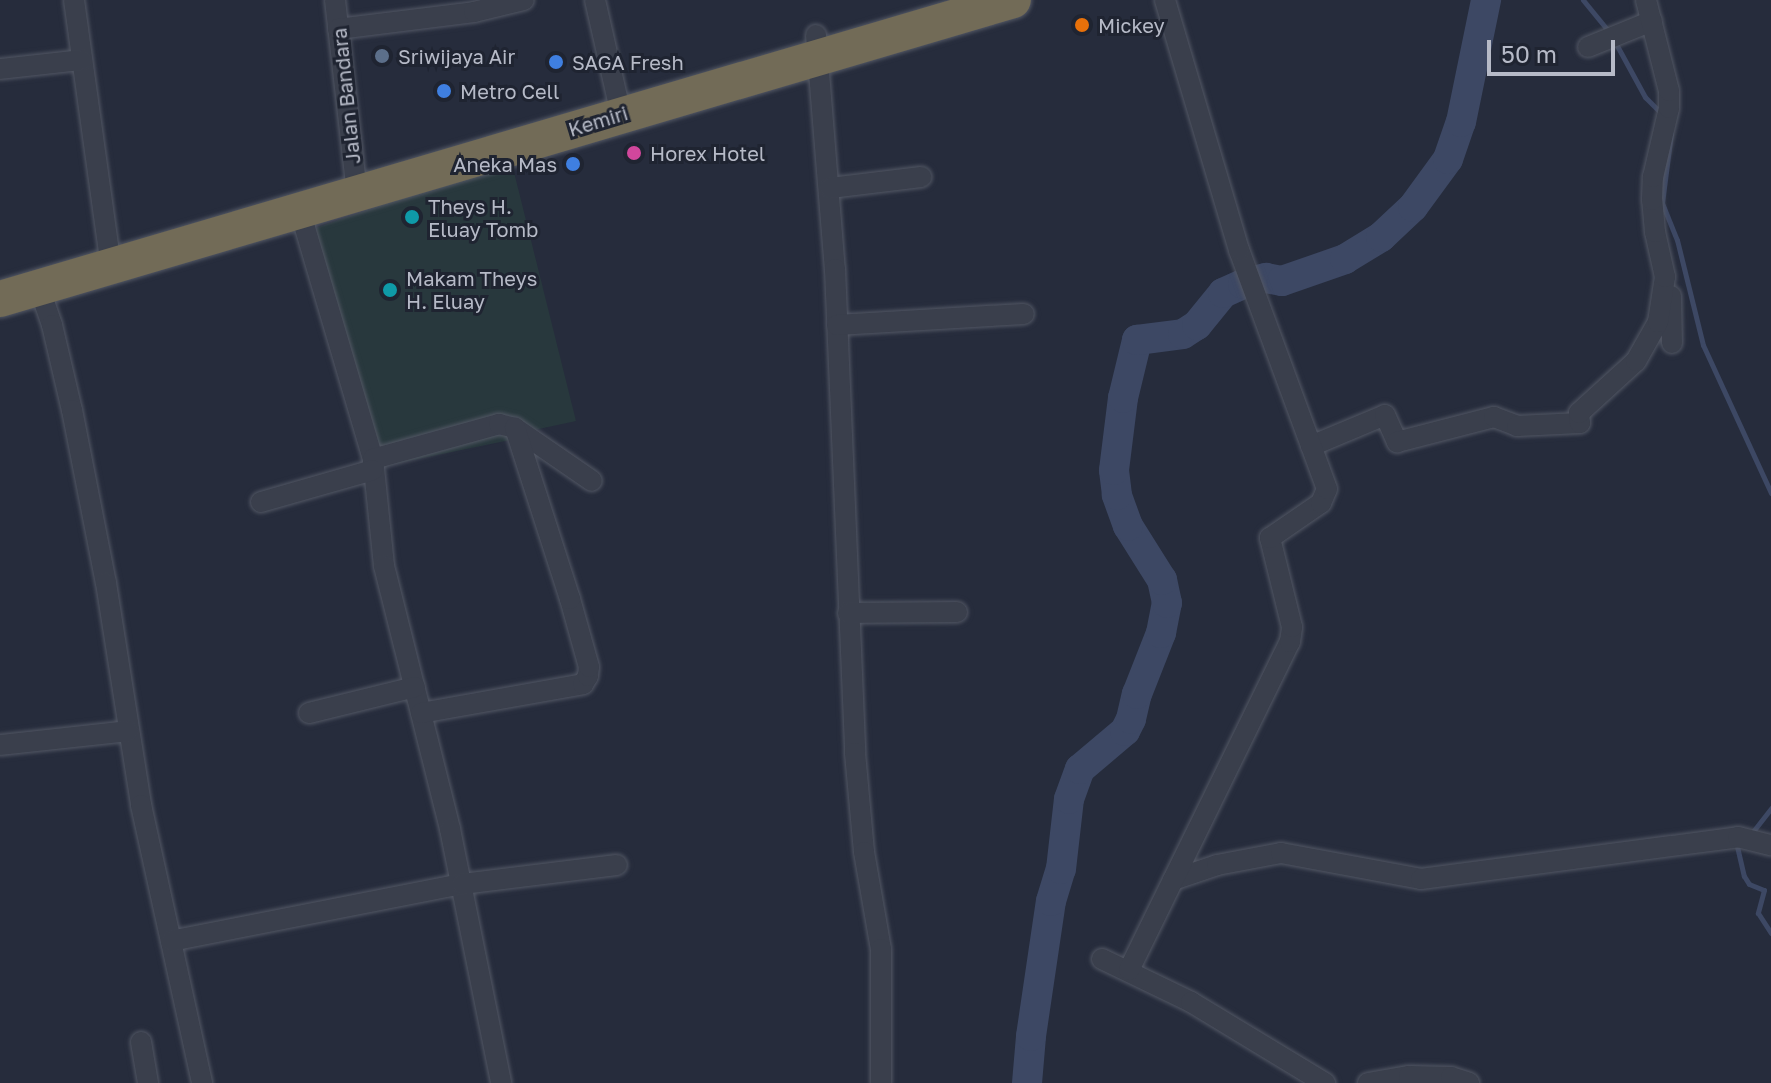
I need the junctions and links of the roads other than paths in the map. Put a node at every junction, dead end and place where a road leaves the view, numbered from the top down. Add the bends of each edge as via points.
1 (74, 0) edge
2 (335, 0) edge
3 (524, 0) edge
4 (595, 0) edge
5 (936, 0) edge
6 (1013, 0) edge
7 (1165, 0) edge
8 (1646, 0) edge
9 (1652, 21) junction
10 (338, 29) junction
11 (1604, 40) dead end
12 (817, 45) junction
13 (82, 60) junction
14 (0, 69) edge
15 (619, 105) junction
16 (921, 177) dead end
17 (356, 182) junction
18 (830, 188) junction
19 (300, 211) junction
20 (110, 255) junction
21 (0, 274) edge
22 (1665, 277) junction
23 (39, 287) junction
24 (0, 299) edge
25 (1024, 314) dead end
26 (837, 325) junction
27 (1672, 343) dead end
28 (515, 428) junction
29 (1311, 446) junction
30 (373, 464) junction
31 (592, 481) dead end
32 (261, 502) dead end
33 (957, 612) dead end
34 (848, 613) junction
35 (415, 687) junction
36 (309, 713) dead end
37 (421, 713) junction
38 (128, 731) junction
39 (0, 745) edge
40 (1771, 845) edge
41 (617, 865) dead end
42 (1173, 880) junction
43 (462, 884) junction
44 (171, 941) junction
45 (1102, 959) dead end
46 (1129, 970) junction
47 (141, 1042) dead end
48 (148, 1083) edge
49 (202, 1083) edge
50 (501, 1083) edge
51 (881, 1083) edge
52 (1325, 1083) edge
53 (1368, 1083) edge
54 (1469, 1083) edge

1 - 13 street
2 - 10 street, Jalan Bandara
3 - 10 street via 474,12
4 - 15 street
5 - 12 highway, Kemiri
6 - 12 highway, Kemiri
7 - 29 street via 1239,250
8 - 9 street
9 - 11 street
9 - 22 street via 1666,71 1669,108 1653,177 1652,214
10 - 17 street, Jalan Bandara
12 - 15 highway, Kemiri
12 - 18 street
13 - 14 street
13 - 20 street
15 - 17 highway, Kemiri
16 - 18 street
17 - 19 highway, Kemiri
17 - 20 highway, Kemiri
18 - 26 street
19 - 20 highway, Kemiri
19 - 30 street
20 - 21 highway, Kemiri
20 - 23 highway, Kemiri
22 - 27 street via 1672,303
22 - 29 street via 1650,340 1620,377 1579,413 1580,423 1517,426 1494,417 1397,442 1385,415
23 - 24 highway, Kemiri
23 - 38 street via 72,410
25 - 26 street
26 - 34 street
28 - 30 street via 499,424
28 - 31 street
28 - 37 street via 570,599 588,676 583,684
29 - 42 street via 1327,497 1271,535 1269,543 1292,627 1290,642
30 - 32 street
30 - 35 street via 384,566
33 - 34 street
34 - 51 street via 859,819 881,949
35 - 36 street
35 - 37 street
37 - 43 street
38 - 39 street
38 - 44 street
40 - 42 street via 1738,837 1421,879 1281,853
41 - 43 street
42 - 46 street
43 - 44 street
43 - 50 street
44 - 49 street
45 - 46 street
46 - 52 street
47 - 48 street
53 - 54 street via 1409,1076

